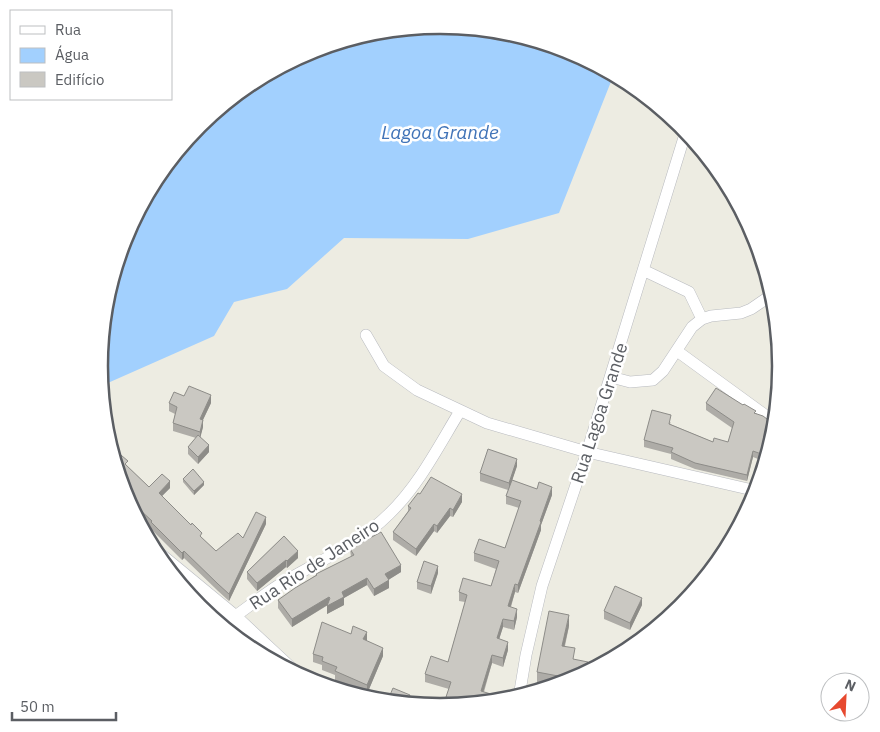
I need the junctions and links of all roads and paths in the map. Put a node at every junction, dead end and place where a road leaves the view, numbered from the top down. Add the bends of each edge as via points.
1 (683, 140) edge
2 (643, 270) junction
3 (766, 299) edge
4 (702, 319) junction
5 (366, 335) dead end
6 (677, 351) junction
7 (611, 377) junction
8 (460, 411) junction
9 (768, 417) edge
10 (587, 452) junction
11 (749, 489) edge
12 (181, 574) edge
13 (234, 617) junction
14 (266, 649) edge
15 (520, 688) edge

1 - 2 street, Rua Lagoa Grande
2 - 4 street via 690,292
2 - 7 street, Rua Lagoa Grande
3 - 4 street via 741,313
4 - 6 street
5 - 8 street via 384,366 416,390
6 - 7 street via 653,380 630,382
6 - 9 street
7 - 10 street, Rua Lagoa Grande
8 - 10 street via 487,423
8 - 13 street, Rua Rio de Janeiro via 410,492 389,515 367,534 285,581
10 - 11 street
10 - 15 street, Rua Lagoa Grande via 542,586
12 - 13 street
13 - 14 street

